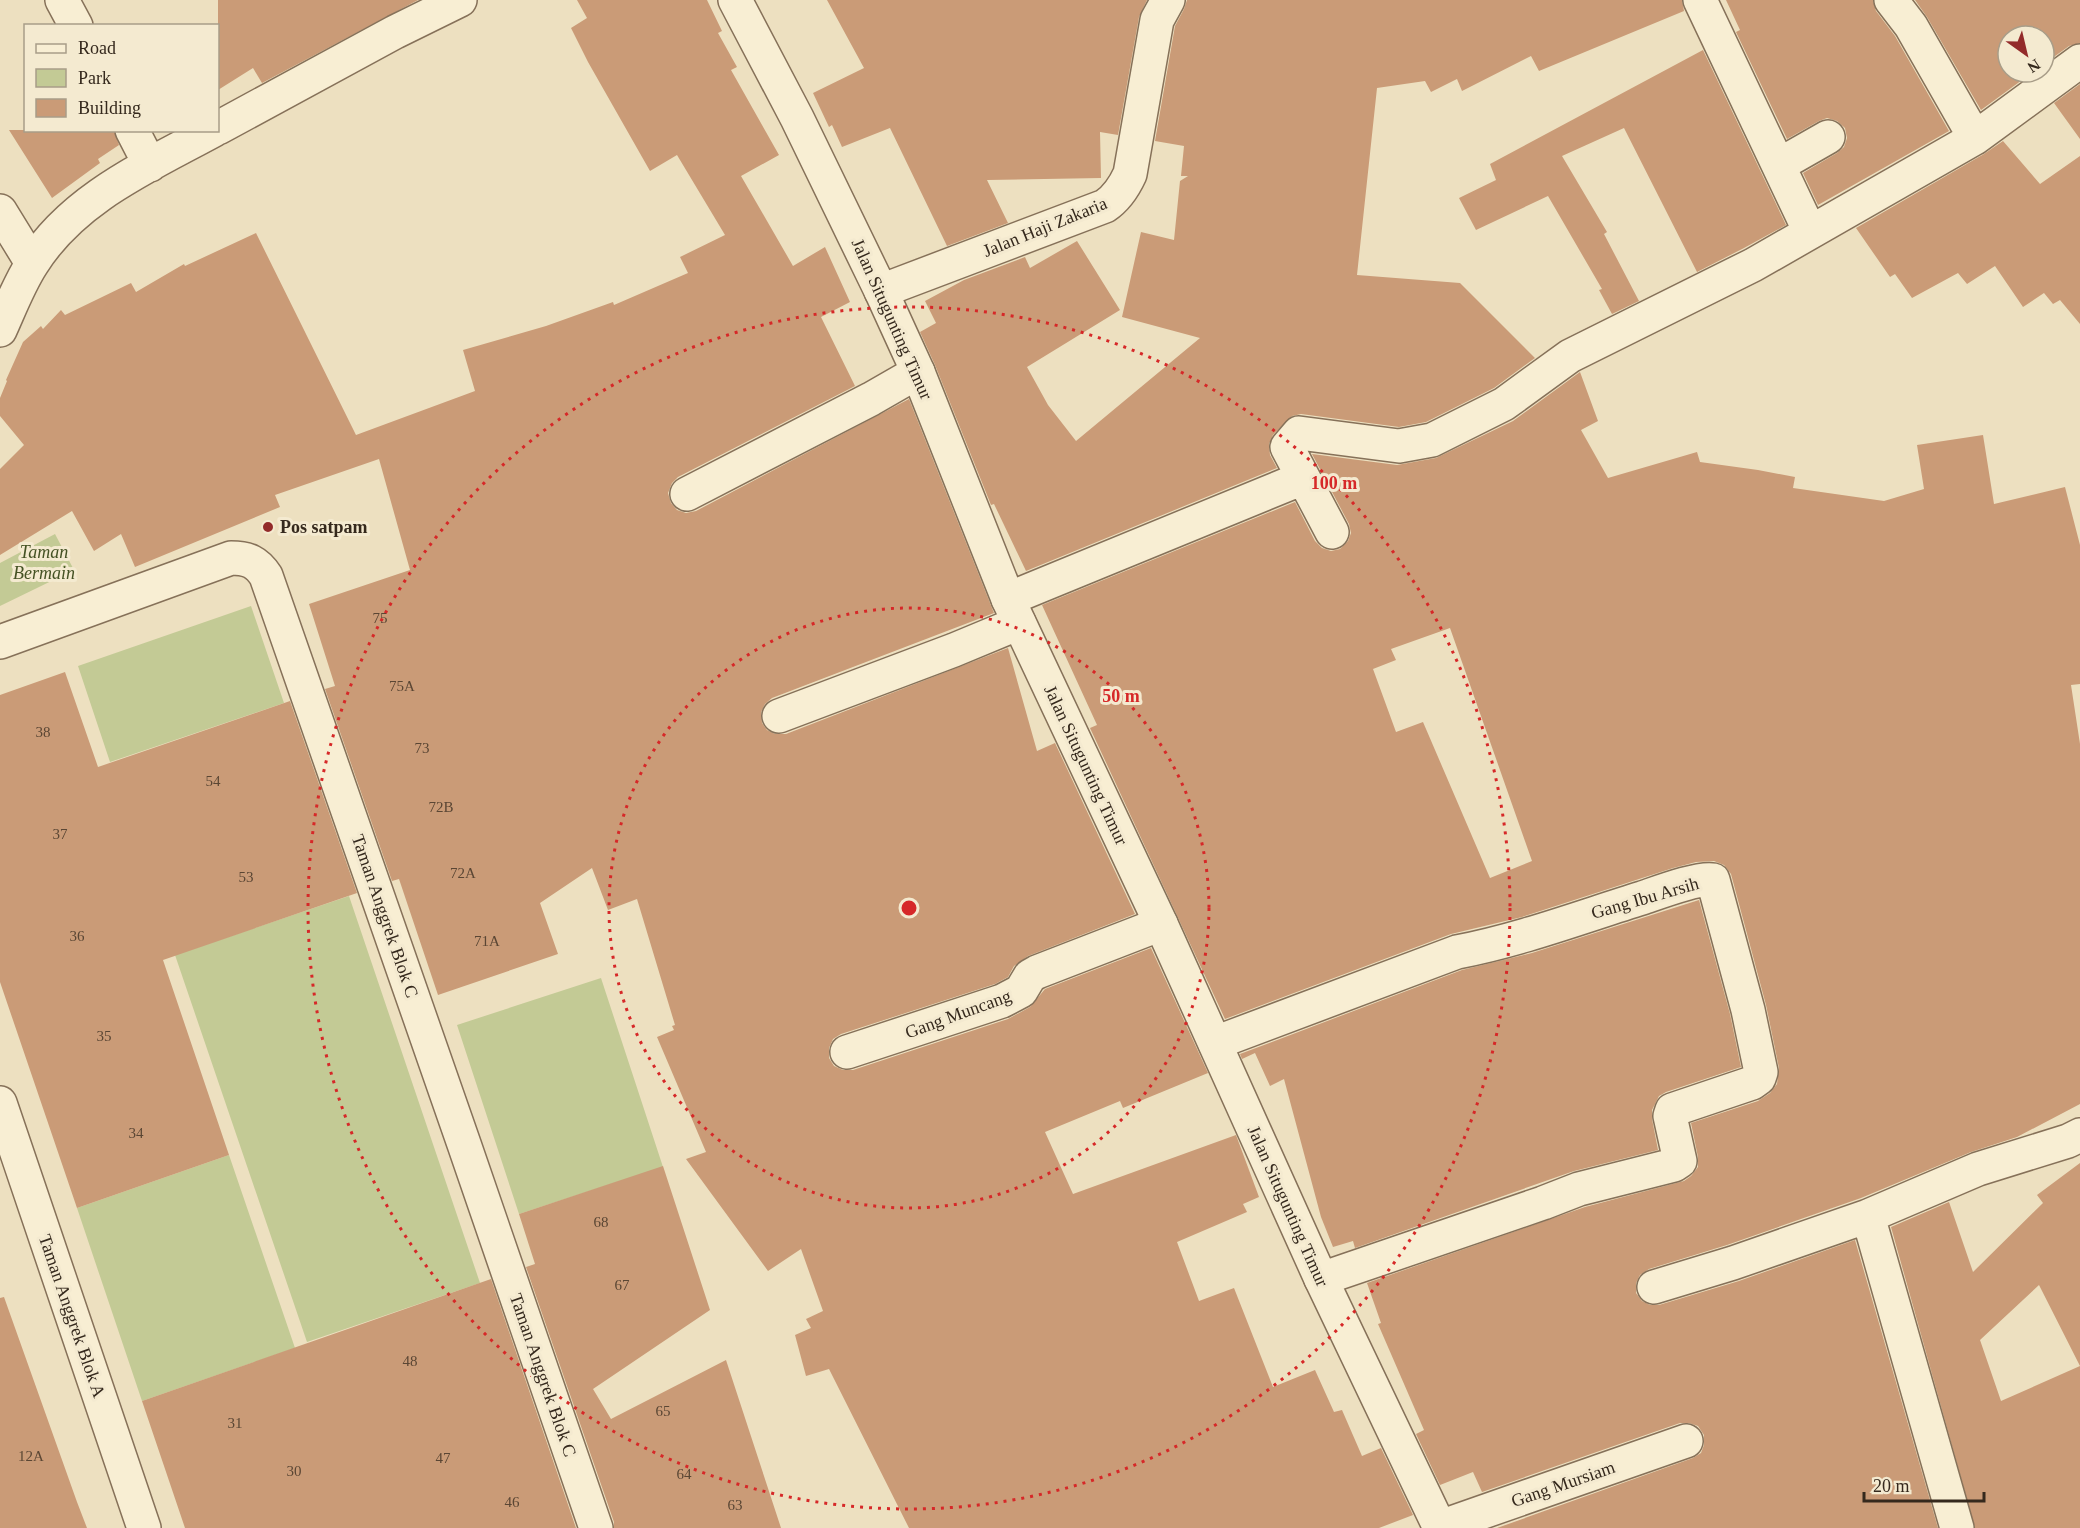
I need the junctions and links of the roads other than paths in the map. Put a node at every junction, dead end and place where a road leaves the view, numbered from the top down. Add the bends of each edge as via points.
1 (63, 0) edge
2 (460, 0) edge
3 (735, 0) edge
4 (1168, 0) edge
5 (1891, 0) edge
6 (1706, 2) edge
7 (75, 24) edge
8 (2080, 61) edge
9 (219, 127) edge
10 (133, 132) edge
11 (210, 132) edge
12 (1828, 137) dead end
13 (1975, 138) junction
14 (150, 165) junction
15 (1779, 165) junction
16 (0, 211) edge
17 (1810, 232) junction
18 (32, 263) junction
19 (882, 291) junction
20 (0, 330) edge
21 (918, 372) junction
22 (1303, 478) junction
23 (687, 494) dead end
24 (1332, 532) dead end
25 (1013, 611) junction
26 (0, 642) edge
27 (779, 716) dead end
28 (1161, 924) junction
29 (1215, 1044) junction
30 (847, 1052) dead end
31 (0, 1103) edge
32 (2080, 1135) edge
33 (1868, 1216) junction
34 (1321, 1279) junction
35 (1654, 1287) dead end
36 (1686, 1441) dead end
37 (144, 1528) edge
38 (596, 1528) edge
39 (1440, 1528) edge
40 (1957, 1528) edge

1 - 7 street
2 - 9 street
3 - 19 street, Jalan Situgunting Timur
4 - 19 street, Jalan Haji Zakaria via 1157,20 1130,174 1114,200
5 - 13 street via 1911,26
6 - 15 street
8 - 13 street
10 - 14 street
11 - 14 street
12 - 15 street
13 - 17 street
14 - 18 street via 93,199 67,220
15 - 17 street
16 - 18 street
17 - 22 street via 1753,265 1570,356 1504,405 1432,440 1399,446 1299,433 1287,447
18 - 20 street
19 - 21 street, Jalan Situgunting Timur
21 - 23 street
21 - 25 street, Jalan Situgunting Timur
22 - 24 street
22 - 25 street
25 - 27 street via 954,650
25 - 28 street, Jalan Situgunting Timur
26 - 38 street, Taman Anggrek Blok C via 231,558 243,558 261,568
28 - 29 street, Jalan Situgunting Timur
28 - 30 street, Gang Muncang via 1033,974 1021,991 1002,1000
29 - 34 street, Jalan Situgunting Timur
29 - 34 street, Gang Ibu Arsih via 1457,952 1713,880 1761,1072 1752,1083 1672,1110 1680,1161 1579,1189
31 - 37 street, Taman Anggrek Blok A
32 - 33 street via 1978,1169
33 - 35 street
33 - 40 street
34 - 39 street, Jalan Situgunting Timur
36 - 39 street, Gang Mursiam

